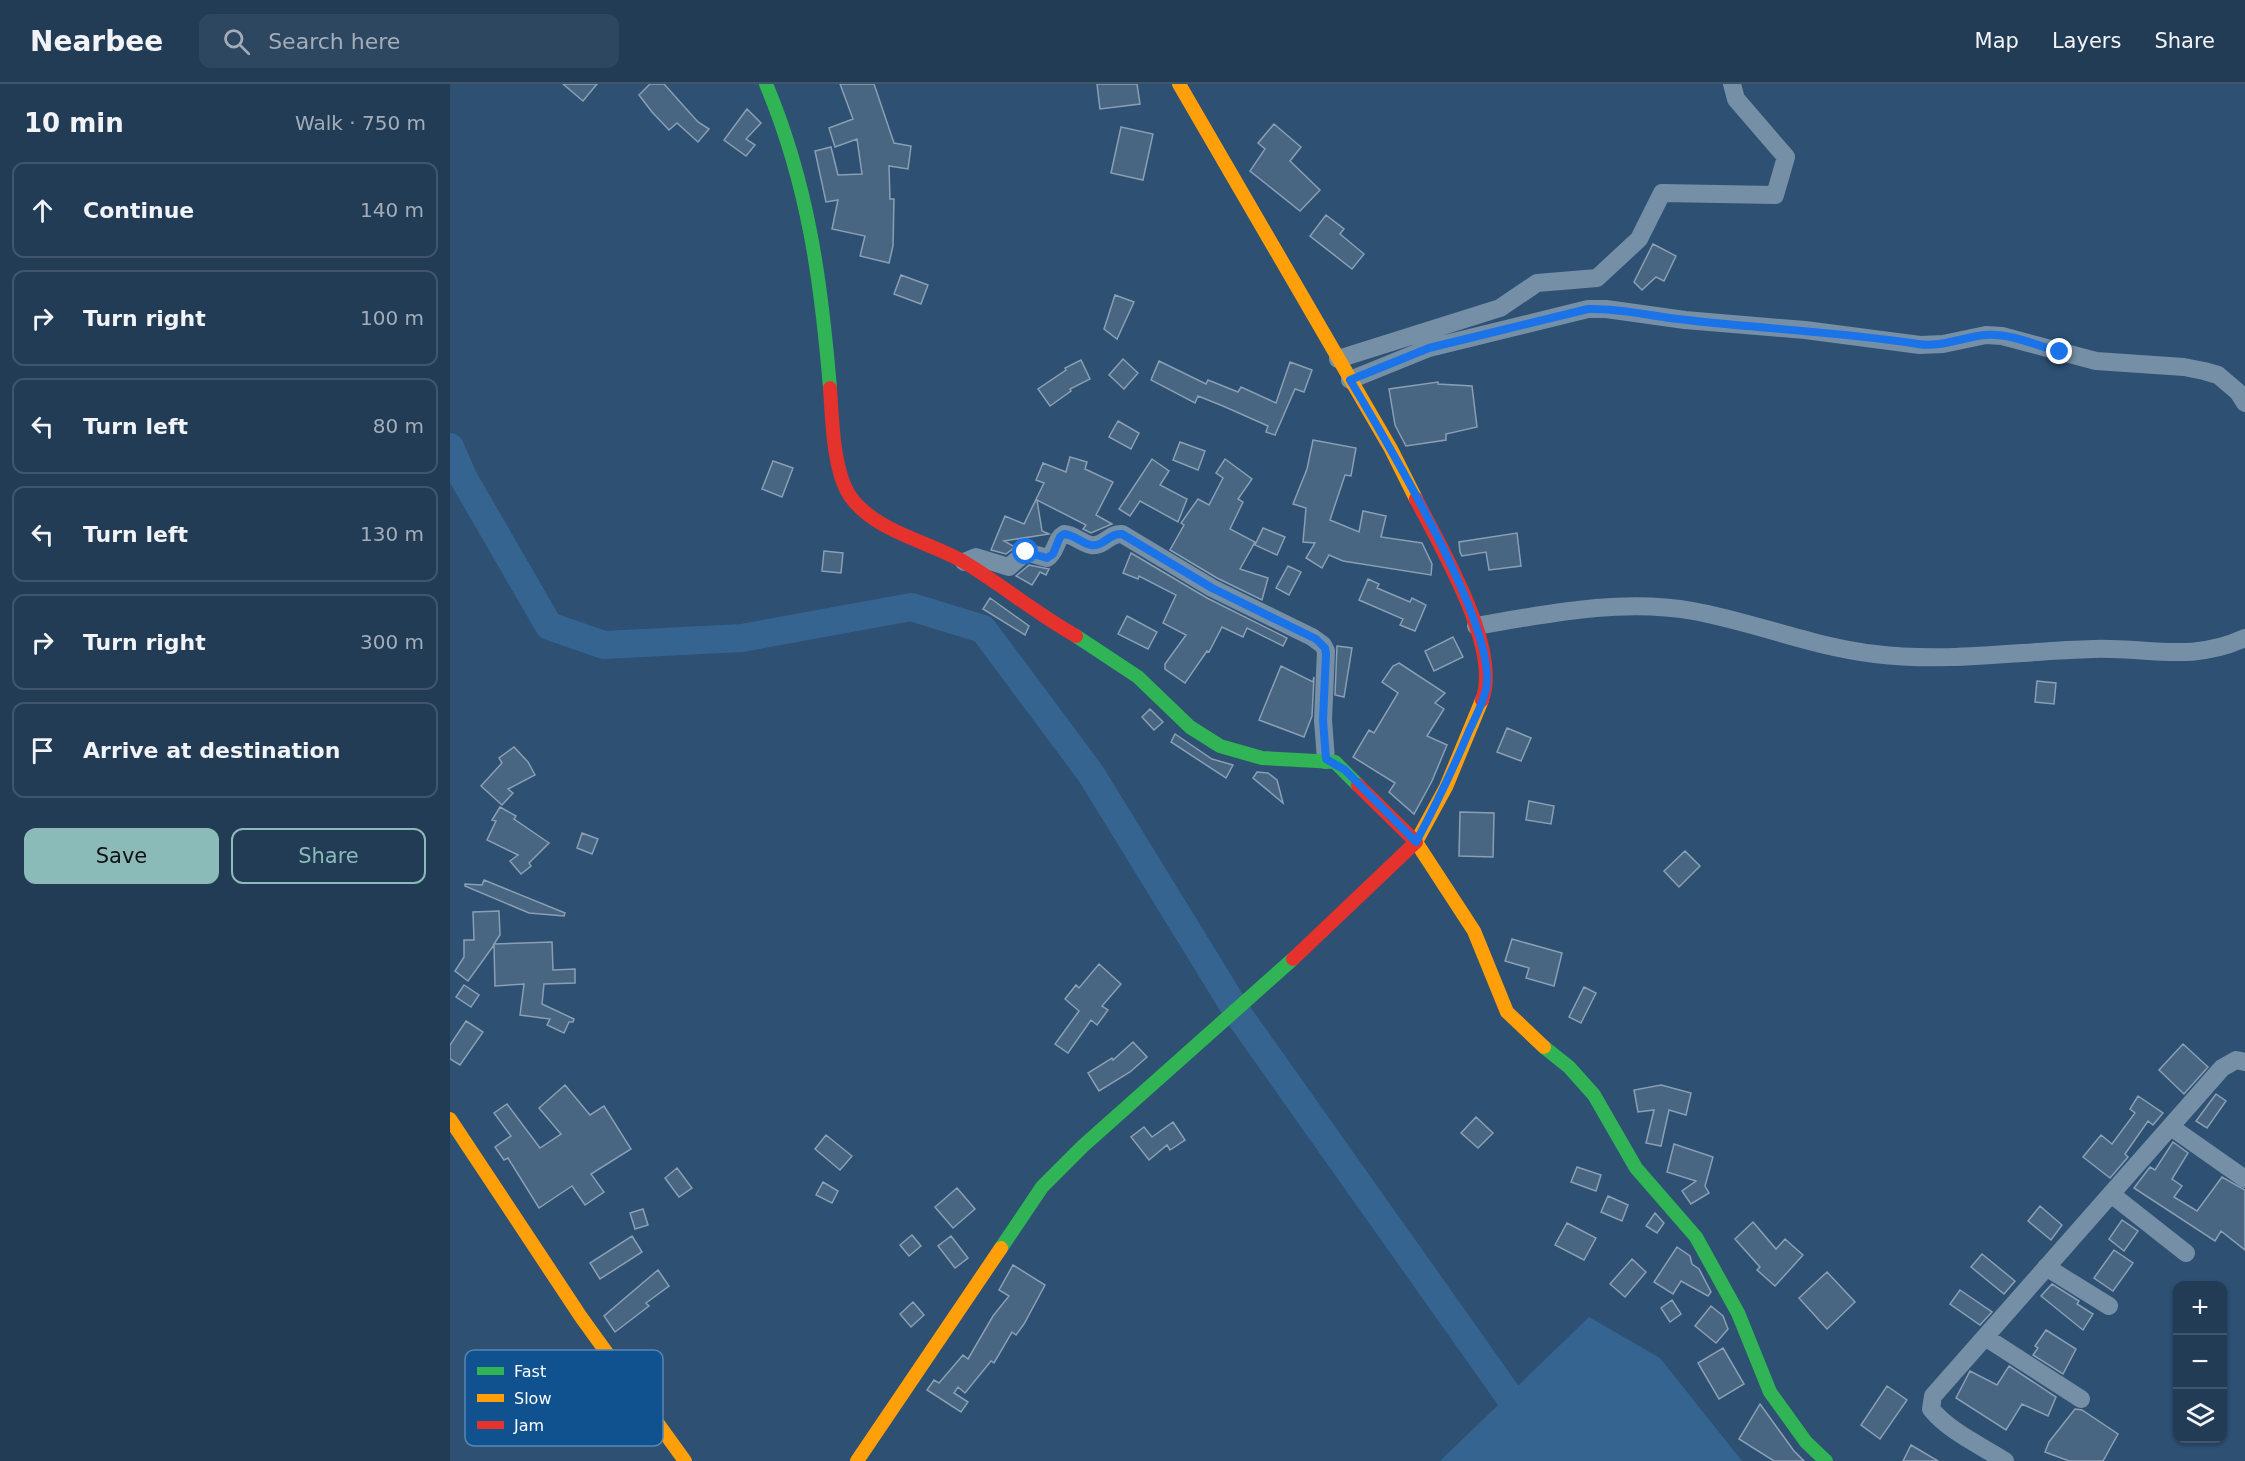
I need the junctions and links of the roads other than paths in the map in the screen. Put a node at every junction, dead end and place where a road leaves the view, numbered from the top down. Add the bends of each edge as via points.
1 (766, 84) edge
2 (1179, 84) edge
3 (1732, 84) edge
4 (1338, 359) junction
5 (1350, 380) junction
6 (2245, 403) edge
7 (964, 562) junction
8 (1476, 626) junction
9 (2245, 638) edge
10 (1326, 759) junction
11 (1416, 842) junction
12 (2245, 1062) edge
13 (450, 1119) edge
14 (2171, 1127) junction
15 (2245, 1179) edge
16 (2111, 1194) junction
17 (2186, 1252) dead end
18 (2046, 1267) junction
19 (2109, 1306) dead end
20 (1985, 1337) junction
21 (605, 1350) edge
22 (2081, 1399) dead end
23 (663, 1431) edge
24 (685, 1461) edge
25 (857, 1461) edge
26 (1826, 1461) edge
27 (2005, 1461) edge

1 - 7 main road via 796,157 813,224 832,433 849,495 871,517
2 - 4 main road
3 - 4 street via 1736,99 1786,157 1775,195 1662,193 1639,239 1597,278 1537,283 1500,308
4 - 5 main road
5 - 6 street via 1465,338 1570,312 1606,309 1920,345 2002,336 2096,361 2184,367 2211,373 2218,375
5 - 8 main road via 1391,449 1459,582
7 - 10 main road via 1138,677 1190,727 1220,746 1262,758
7 - 10 street via 976,556 1009,567 1026,552 1044,559 1050,557 1064,534 1094,545 1122,534 1212,588 1312,637 1326,651
8 - 9 street via 1563,611 1659,608 1726,617 1852,650 1921,658 2095,649 2182,655
8 - 11 main road via 1484,652 1486,689 1446,787
10 - 11 main road via 1345,770
11 - 25 main road via 1335,922 1083,1146 1035,1196
11 - 26 main road via 1474,931 1508,1012 1594,1095 1635,1168 1696,1237 1738,1313 1770,1392 1798,1433
12 - 14 street via 2236,1060 2226,1065
13 - 21 main road
14 - 15 street
14 - 16 street
16 - 17 street
16 - 18 street
18 - 19 street
18 - 20 street
20 - 22 street
20 - 27 street via 1933,1396 1931,1409 1958,1433
23 - 24 main road

